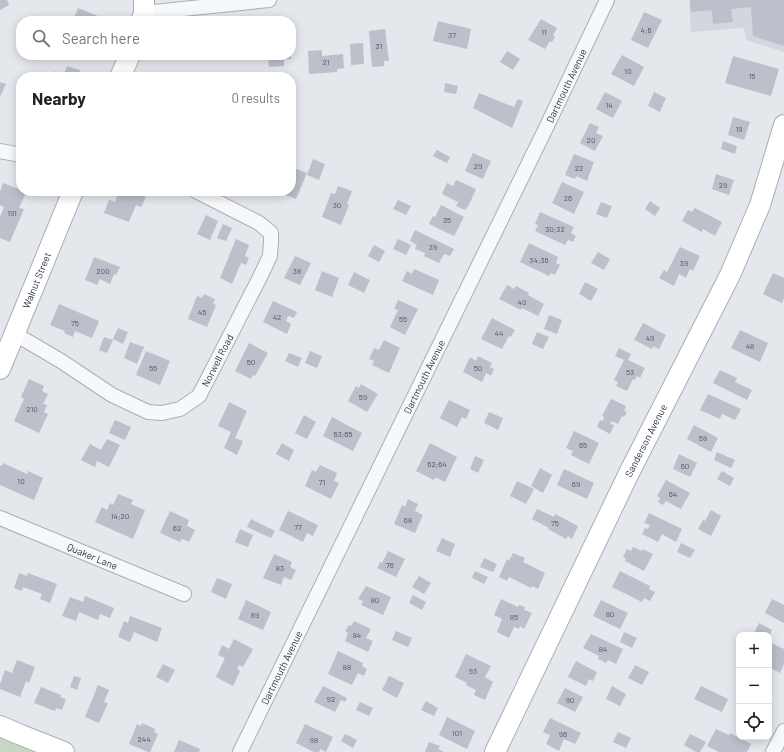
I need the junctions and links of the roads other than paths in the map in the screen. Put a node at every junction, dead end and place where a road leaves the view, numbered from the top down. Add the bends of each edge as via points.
1 (270, 0) edge
2 (607, 0) edge
3 (143, 11) edge
4 (128, 60) edge
5 (122, 72) edge
6 (784, 125) edge
7 (0, 151) edge
8 (16, 154) edge
9 (71, 196) edge
10 (206, 196) edge
11 (14, 334) junction
12 (0, 369) edge
13 (0, 518) edge
14 (184, 594) dead end
15 (0, 726) edge
16 (784, 731) edge
17 (64, 752) edge
18 (240, 752) edge
19 (495, 752) edge
20 (773, 752) edge

1 - 3 street
2 - 18 street, Dartmouth Avenue
4 - 5 street
6 - 19 street, Sanderson Avenue via 760,205 730,276 629,473
7 - 8 street
9 - 11 street, Walnut Street
10 - 11 street, Norwell Road via 259,223 270,233 271,242 270,256 260,278 199,396 180,409 162,413 148,412 112,395
11 - 12 street, Walnut Street
13 - 14 street, Quaker Lane
15 - 17 street
16 - 20 street

